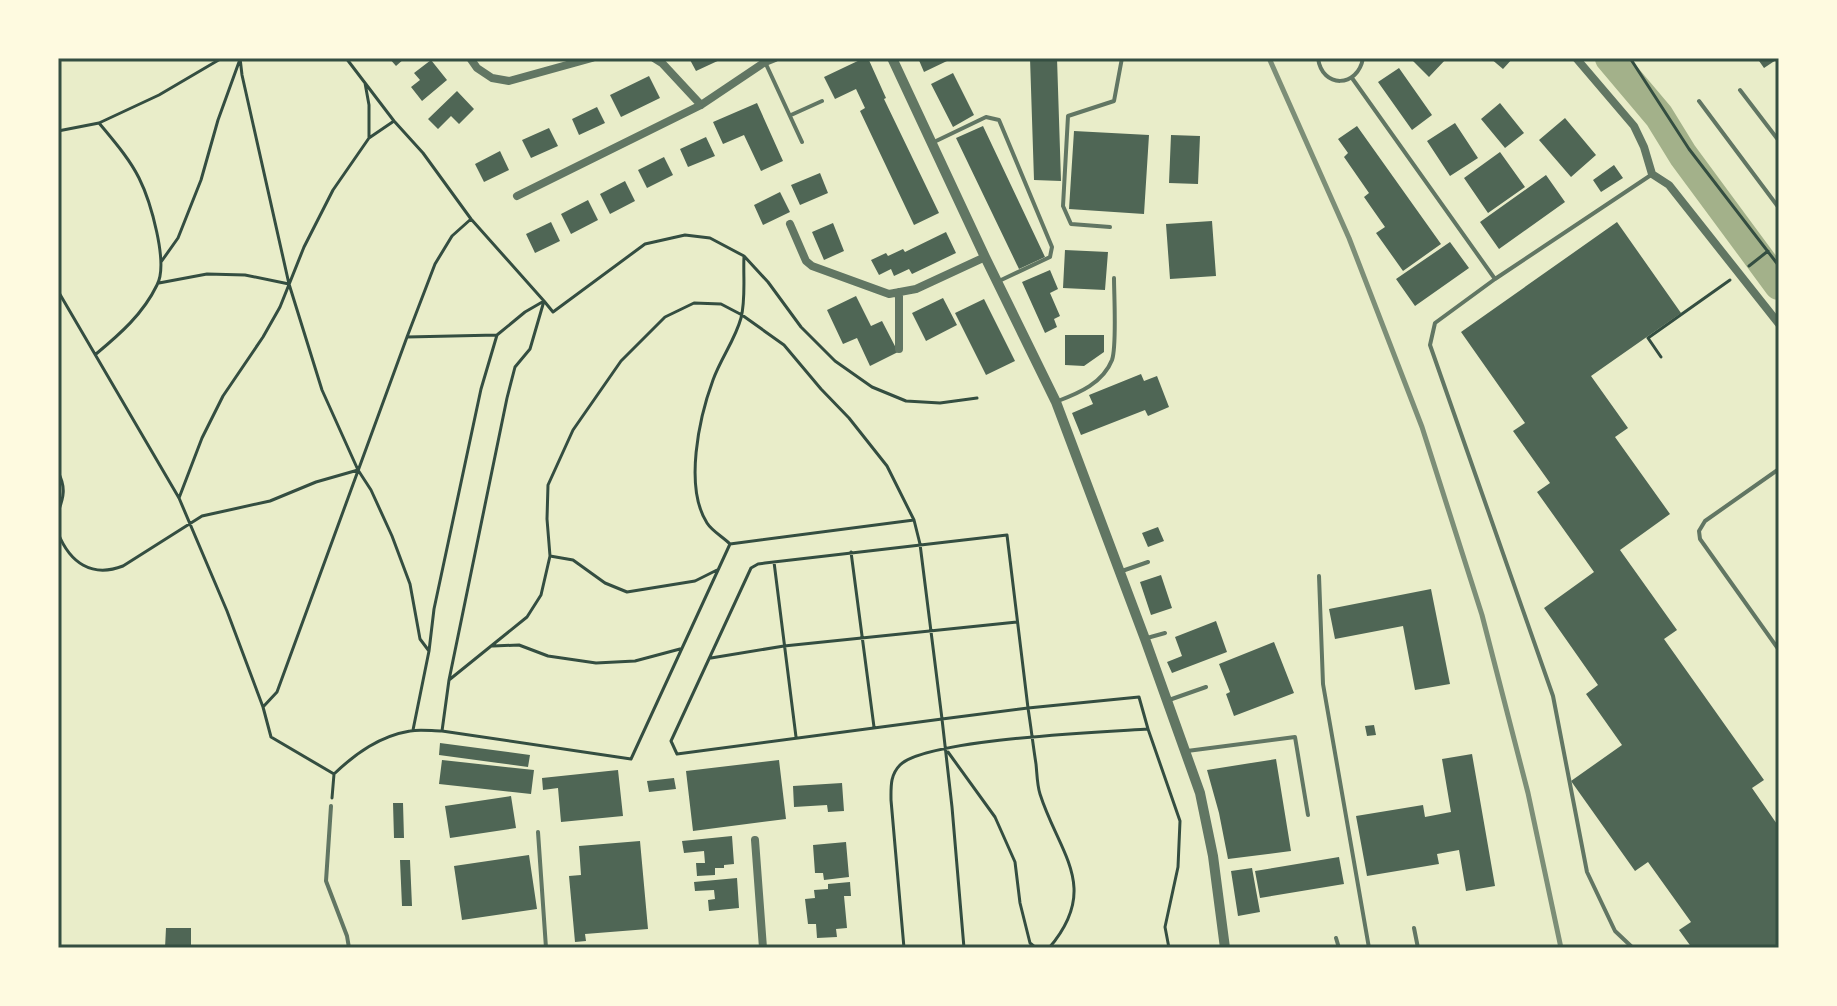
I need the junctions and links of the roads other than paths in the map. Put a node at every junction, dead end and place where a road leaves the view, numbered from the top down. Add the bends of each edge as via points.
1 (470, 58) edge
2 (592, 58) edge
3 (654, 58) edge
4 (775, 58) edge
5 (892, 58) edge
6 (1122, 58) edge
7 (1318, 58) edge
8 (1363, 58) edge
9 (1576, 58) edge
10 (764, 60) edge
11 (1352, 78) junction
12 (1740, 90) dead end
13 (822, 101) dead end
14 (1699, 101) dead end
15 (701, 105) junction
16 (791, 115) junction
17 (1779, 141) edge
18 (802, 142) dead end
19 (932, 143) junction
20 (1652, 174) junction
21 (517, 196) dead end
22 (1779, 208) edge
23 (790, 224) dead end
24 (1110, 227) dead end
25 (985, 257) junction
26 (1114, 278) dead end
27 (1495, 279) junction
28 (997, 282) junction
29 (899, 292) junction
30 (1779, 324) edge
31 (899, 349) dead end
32 (1056, 402) junction
33 (1779, 469) edge
34 (1148, 562) dead end
35 (1120, 572) junction
36 (1319, 576) dead end
37 (1165, 633) dead end
38 (1145, 639) junction
39 (1779, 650) edge
40 (1206, 687) dead end
41 (1167, 701) junction
42 (1185, 751) junction
43 (331, 806) road end
44 (1308, 815) dead end
45 (538, 832) dead end
46 (755, 840) dead end
47 (1414, 928) dead end
48 (1336, 938) dead end
49 (349, 948) edge
50 (546, 948) edge
51 (763, 948) edge
52 (1225, 948) edge
53 (1339, 948) edge
54 (1369, 948) edge
55 (1418, 948) edge
56 (1633, 948) edge

1 - 2 street via 492,78 509,81
3 - 15 street
4 - 10 street
5 - 19 street
6 - 24 lane via 1114,101 1068,116 1063,206 1071,224
7 - 11 lane via 1330,79
8 - 11 lane
9 - 20 street via 1634,126
10 - 15 street
10 - 16 lane
11 - 27 lane
12 - 17 lane
13 - 16 lane
14 - 22 lane
15 - 21 street
16 - 18 lane
19 - 25 street
19 - 28 lane via 986,117 999,120 1052,247 1050,257
20 - 27 lane
20 - 30 street via 1669,185
23 - 29 street via 812,266 880,292
25 - 28 street
25 - 29 street
26 - 32 lane via 1112,359 1099,379
27 - 56 lane via 1435,323 1430,345 1553,696 1587,872 1615,931
28 - 32 street
29 - 31 street
32 - 35 street
33 - 39 lane via 1705,521 1699,531
34 - 35 lane
35 - 38 street
36 - 54 lane via 1323,684
37 - 38 lane
38 - 41 street
40 - 41 lane
41 - 42 street
42 - 44 lane via 1295,737
42 - 52 street via 1213,856
43 - 49 lane via 326,881
45 - 50 lane
46 - 51 street
47 - 55 lane
48 - 53 lane

